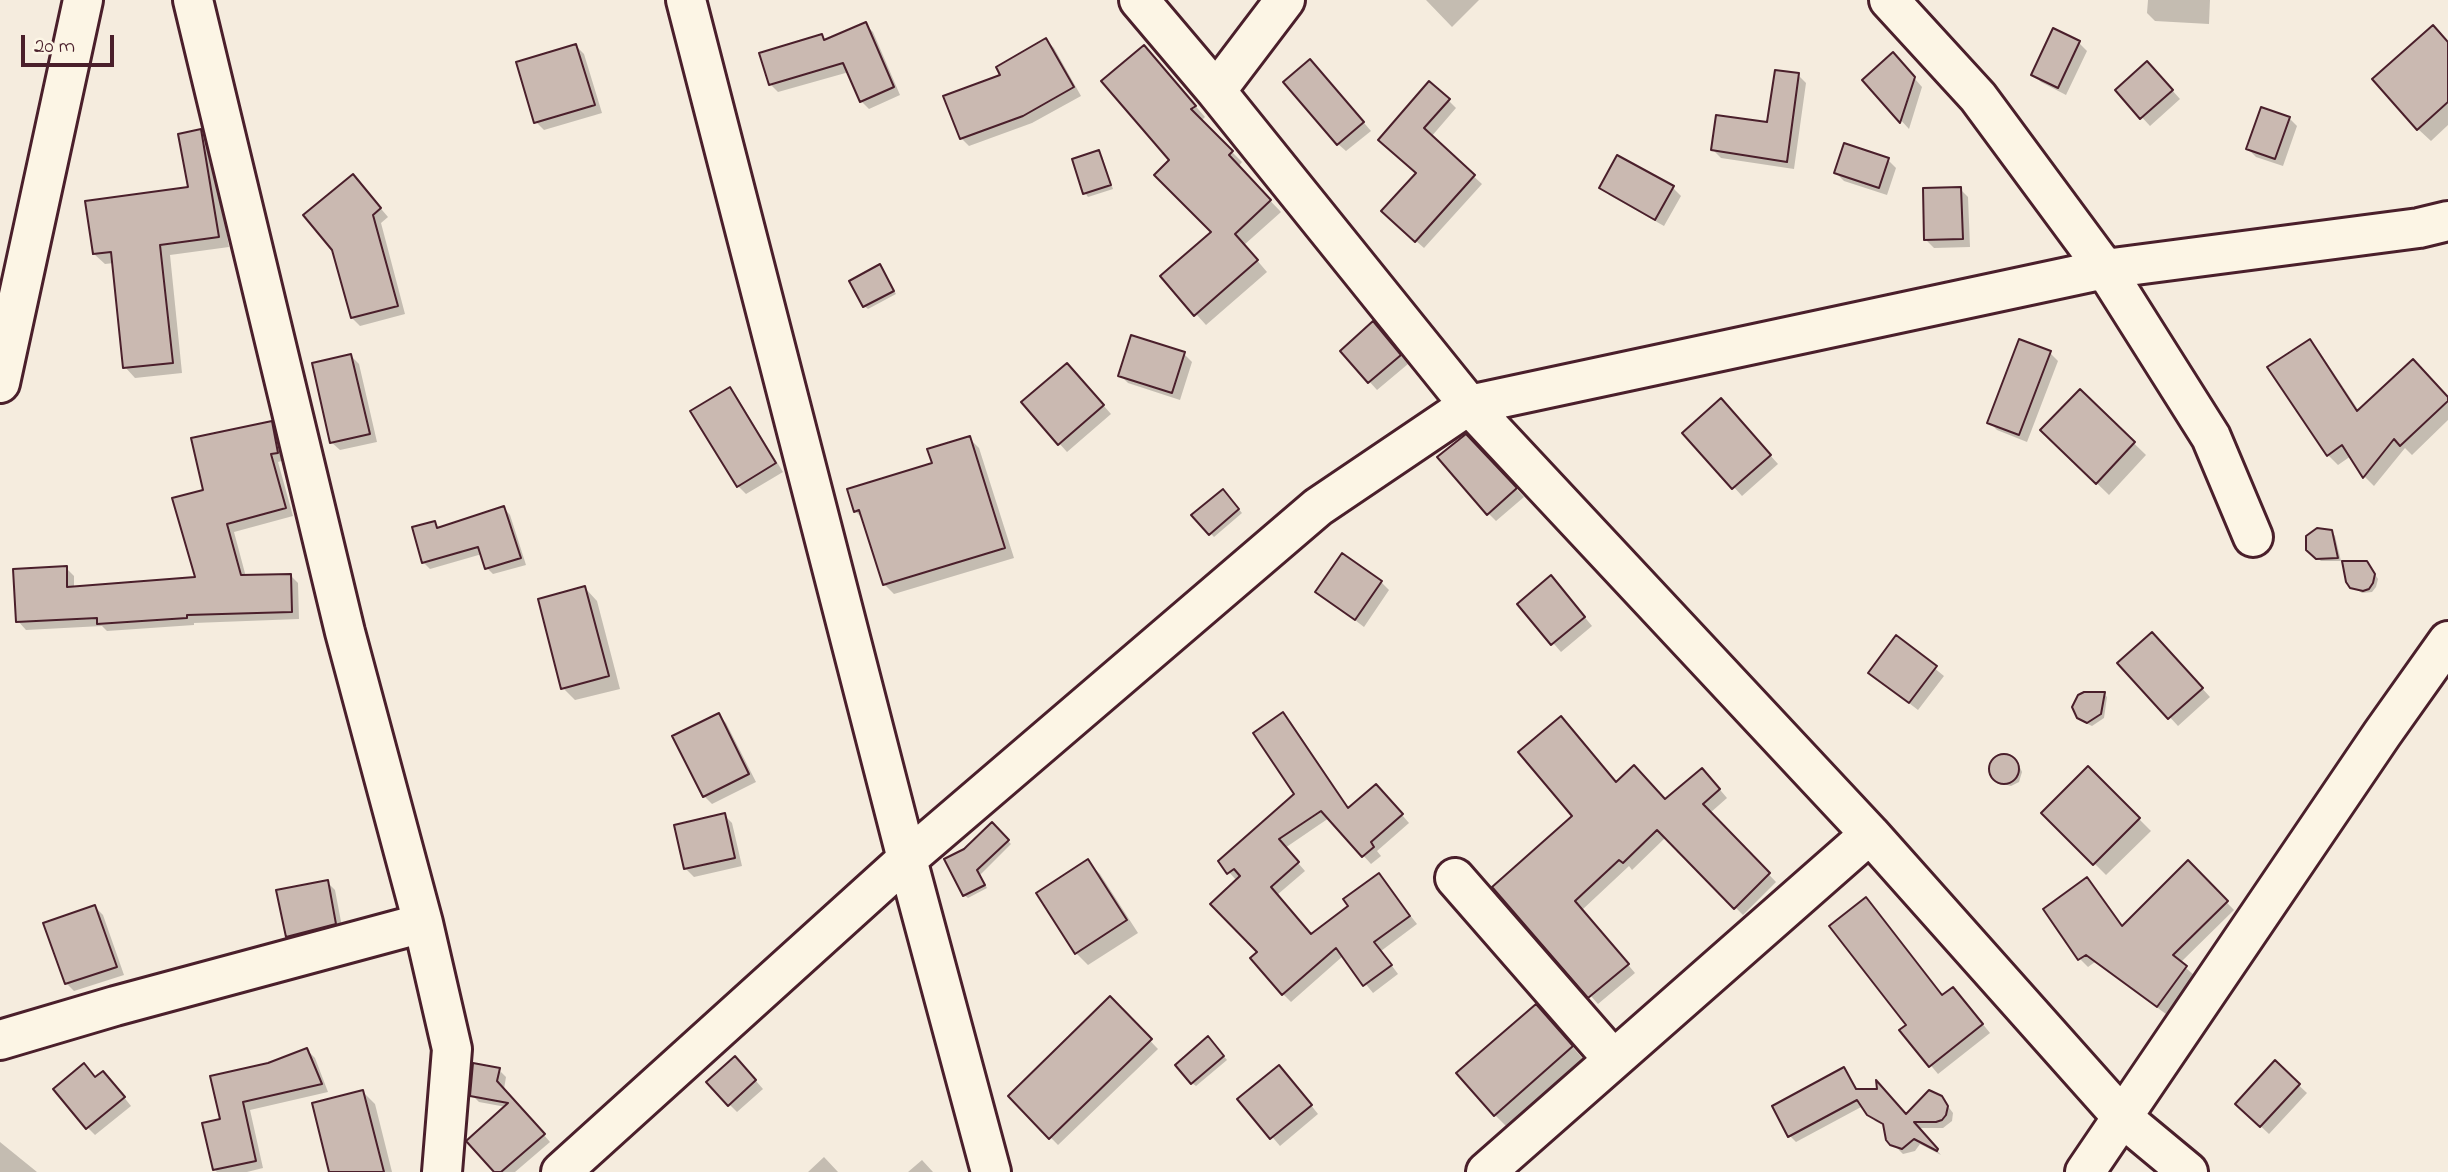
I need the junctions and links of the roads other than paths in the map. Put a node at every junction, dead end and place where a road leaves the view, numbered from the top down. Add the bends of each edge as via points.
1 (83, 0) edge
2 (192, 0) edge
3 (686, 0) edge
4 (1139, 0) edge
5 (1286, 0) edge
6 (1889, 0) edge
7 (1216, 91) junction
8 (2448, 221) edge
9 (2105, 269) junction
10 (0, 383) edge
11 (1469, 405) junction
12 (2253, 537) dead end
13 (2448, 641) edge
14 (1870, 834) junction
15 (907, 859) junction
16 (1455, 878) dead end
17 (423, 923) junction
18 (0, 1040) edge
19 (1613, 1059) junction
20 (2123, 1118) junction
21 (442, 1172) edge
22 (561, 1172) edge
23 (991, 1172) edge
24 (1486, 1172) edge
25 (2085, 1172) edge
26 (2188, 1172) edge

1 - 10 street
2 - 17 street via 345,632
3 - 15 street
4 - 7 street
5 - 7 street
6 - 9 street via 1978,97
7 - 11 street
8 - 9 street
9 - 11 street
9 - 12 street via 2211,437
11 - 14 street
11 - 15 street via 1318,507
13 - 20 street
14 - 19 street
14 - 20 street
15 - 22 street
15 - 23 street
16 - 19 street
17 - 18 street
17 - 21 street via 452,1049
19 - 24 street
20 - 25 street
20 - 26 street

